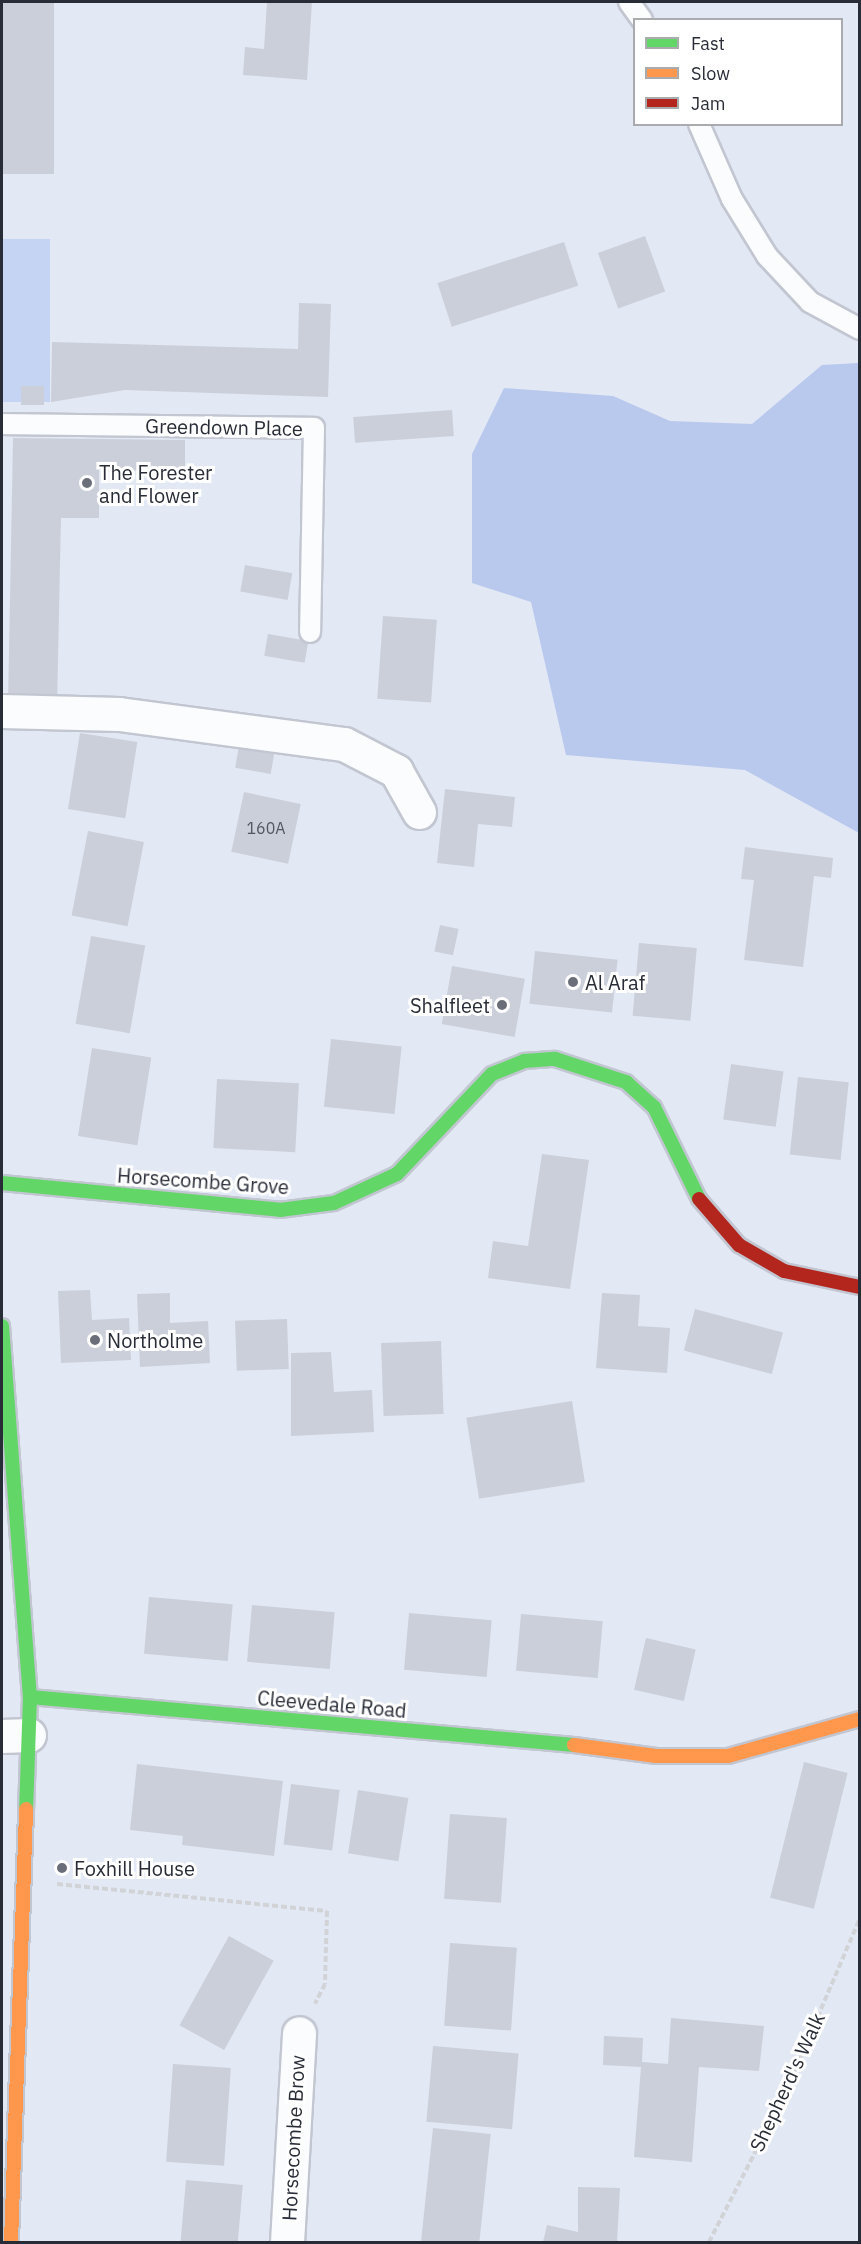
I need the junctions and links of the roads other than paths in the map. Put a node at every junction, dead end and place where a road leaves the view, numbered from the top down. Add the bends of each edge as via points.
1 (629, 2) edge
2 (641, 18) edge
3 (700, 126) edge
4 (860, 329) edge
5 (2, 424) edge
6 (310, 632) dead end
7 (2, 711) edge
8 (419, 812) dead end
9 (2, 1183) edge
10 (860, 1287) edge
11 (2, 1326) edge
12 (30, 1697) junction
13 (860, 1719) edge
14 (15, 1736) edge
15 (299, 2033) road end
16 (11, 2242) edge
17 (287, 2242) edge

1 - 2 lane
3 - 4 lane via 732,199 767,256 810,302
5 - 6 lane, Greendown Place via 314,428
7 - 8 street via 119,714 344,744 396,771
9 - 10 street, Horsecombe Grove via 280,1210 334,1203 406,1167 492,1074 524,1061 555,1059 626,1082 654,1107 706,1213 739,1245 783,1271
11 - 12 street
12 - 13 street, Cleevedale Road via 631,1750 656,1756 728,1756
12 - 14 street
14 - 16 street via 27,1881
15 - 17 street, Horsecombe Brow

